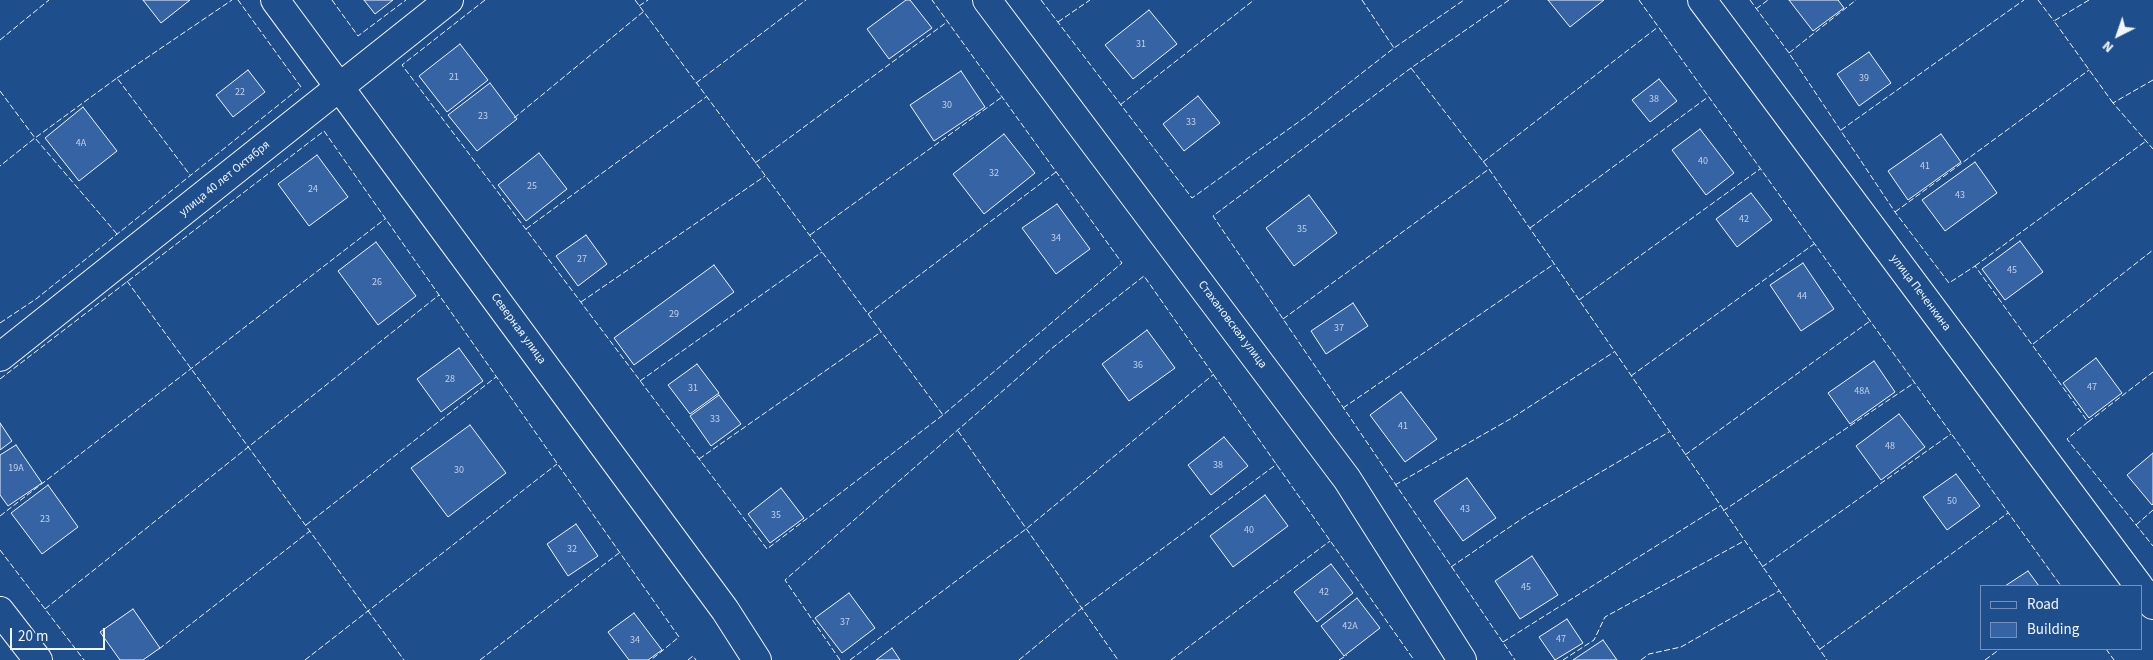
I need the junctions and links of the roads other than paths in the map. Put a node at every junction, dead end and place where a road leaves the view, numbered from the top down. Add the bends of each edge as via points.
1 (275, 0) edge
2 (449, 0) edge
3 (987, 0) edge
4 (1702, 0) edge
5 (340, 87) junction
6 (0, 357) edge
7 (2138, 585) edge
8 (2143, 591) edge
9 (2153, 605) edge
10 (0, 611) edge
11 (38, 660) edge
12 (757, 660) edge
13 (1462, 660) edge

1 - 5 street, Северная улица
2 - 5 street, улица 40 лет Октября
3 - 13 street, Стахановская улица via 1347,479
4 - 7 street, улица Печенкина
5 - 6 street, улица 40 лет Октября
5 - 12 street, Северная улица via 725,610
8 - 9 street
10 - 11 street

